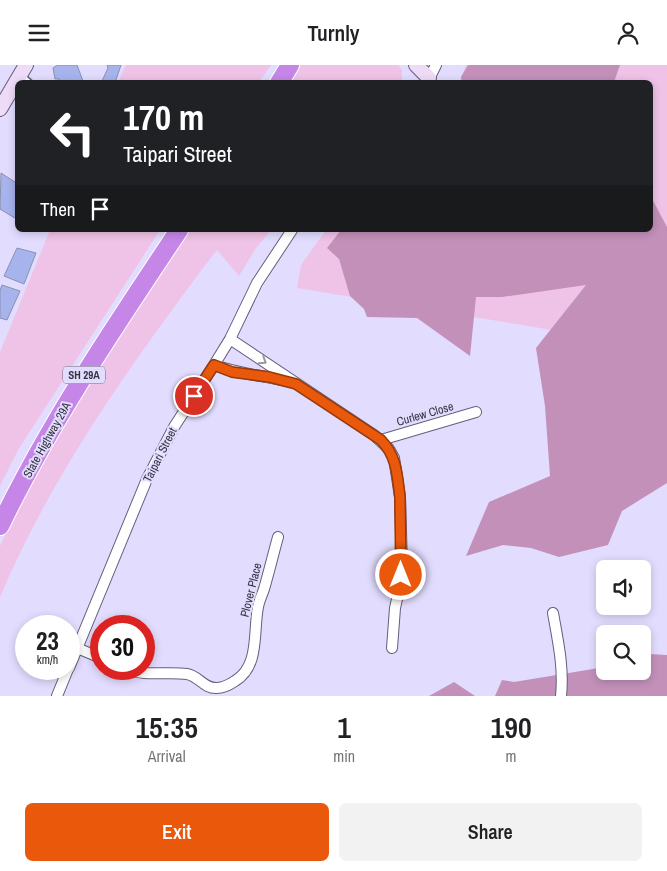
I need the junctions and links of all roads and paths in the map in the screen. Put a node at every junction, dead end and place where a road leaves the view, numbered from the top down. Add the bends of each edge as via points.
1 (290, 65) edge
2 (416, 65) edge
3 (436, 65) edge
4 (281, 80) edge
5 (428, 80) edge
6 (15, 89) edge
7 (0, 109) edge
8 (179, 232) edge
9 (291, 232) edge
10 (230, 339) junction
11 (214, 365) junction
12 (296, 384) junction
13 (476, 412) dead end
14 (381, 440) junction
15 (0, 526) edge
16 (278, 537) dead end
17 (553, 613) dead end
18 (80, 641) edge
19 (392, 648) dead end
20 (155, 674) edge
21 (64, 680) edge
22 (207, 691) edge
23 (57, 696) edge
24 (561, 696) edge

1 - 4 highway
2 - 5 street
3 - 5 street
6 - 7 street
8 - 15 highway, State Highway 29A / SH 29A via 62,411
9 - 10 street, Taipari Street via 257,283
10 - 11 street, Taipari Street
10 -> 12 street
11 - 12 street via 232,372
11 - 18 street, Taipari Street via 174,427 147,479
12 - 14 street
13 - 14 street, Curlew Close
14 - 19 street via 394,458 400,497 402,565
16 - 22 street, Plover Place via 258,605 250,663 242,676
17 - 24 street via 562,664
20 - 22 street via 194,675
21 - 23 street, Taipari Street

